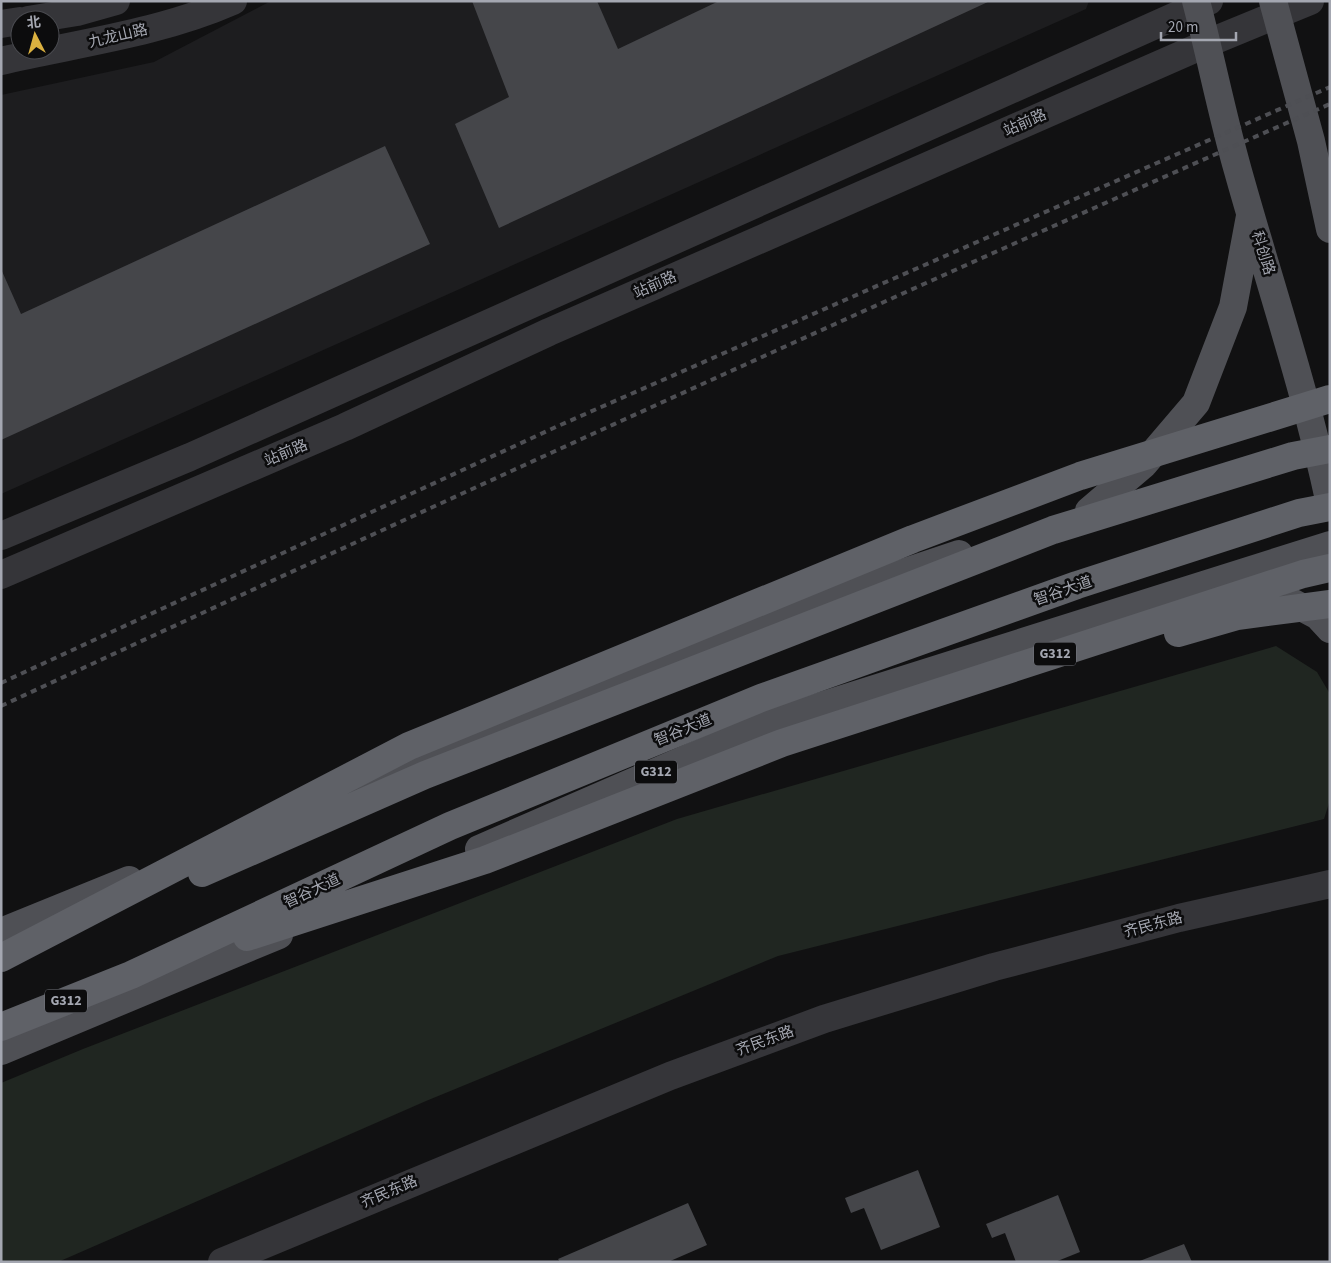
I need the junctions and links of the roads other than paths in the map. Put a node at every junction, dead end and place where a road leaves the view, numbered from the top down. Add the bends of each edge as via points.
1 (116, 1) edge
2 (233, 1) edge
3 (1310, 1) edge
4 (1201, 3) edge
5 (1276, 8) edge
6 (60, 15) edge
7 (1208, 43) junction
8 (1, 61) edge
9 (1323, 187) edge
10 (1250, 212) junction
11 (1330, 228) edge
12 (1328, 399) edge
13 (1327, 455) edge
14 (1330, 506) edge
15 (1089, 510) junction
16 (1, 536) edge
17 (1330, 544) edge
18 (1330, 568) edge
19 (1239, 573) junction
20 (1, 575) edge
21 (1330, 604) edge
22 (1330, 629) edge
23 (782, 743) junction
24 (1330, 884) edge
25 (1, 932) edge
26 (1, 959) edge
27 (131, 975) junction
28 (1, 1027) edge
29 (1, 1051) edge
30 (222, 1262) edge

1 - 6 street
2 - 8 street, 九龙山路 via 212,11 131,34
3 - 5 street, 站前路
4 - 7 main road, 科创路
4 - 16 street via 190,457
5 - 7 street, 站前路
5 - 9 main road via 1290,72
7 - 10 main road, 科创路
7 - 20 street, 站前路 via 558,328 345,427
9 - 11 main road
10 - 13 main road, 科创路
10 - 15 main road via 1232,307 1196,403 1144,464
12 - 26 highway via 1080,476 932,532 409,746
13 - 14 main road, 科创路
13 - 15 main road
13 - 26 highway via 1293,456 1053,530 425,775
14 - 27 highway, 智谷大道 / G312 via 1299,513 1077,585 761,698 450,826
15 - 25 main road via 753,623
17 - 19 main road, 智谷大道 / G312
18 - 23 highway, G312
19 - 22 main road via 1318,616
19 - 29 main road, 智谷大道 / G312 via 774,721 312,921
21 - 23 highway via 1237,616
23 - 27 highway, G312 via 485,860
24 - 30 street, 齐民东路 via 1179,918 994,968 824,1019 670,1076
27 - 28 highway, 智谷大道 / G312

